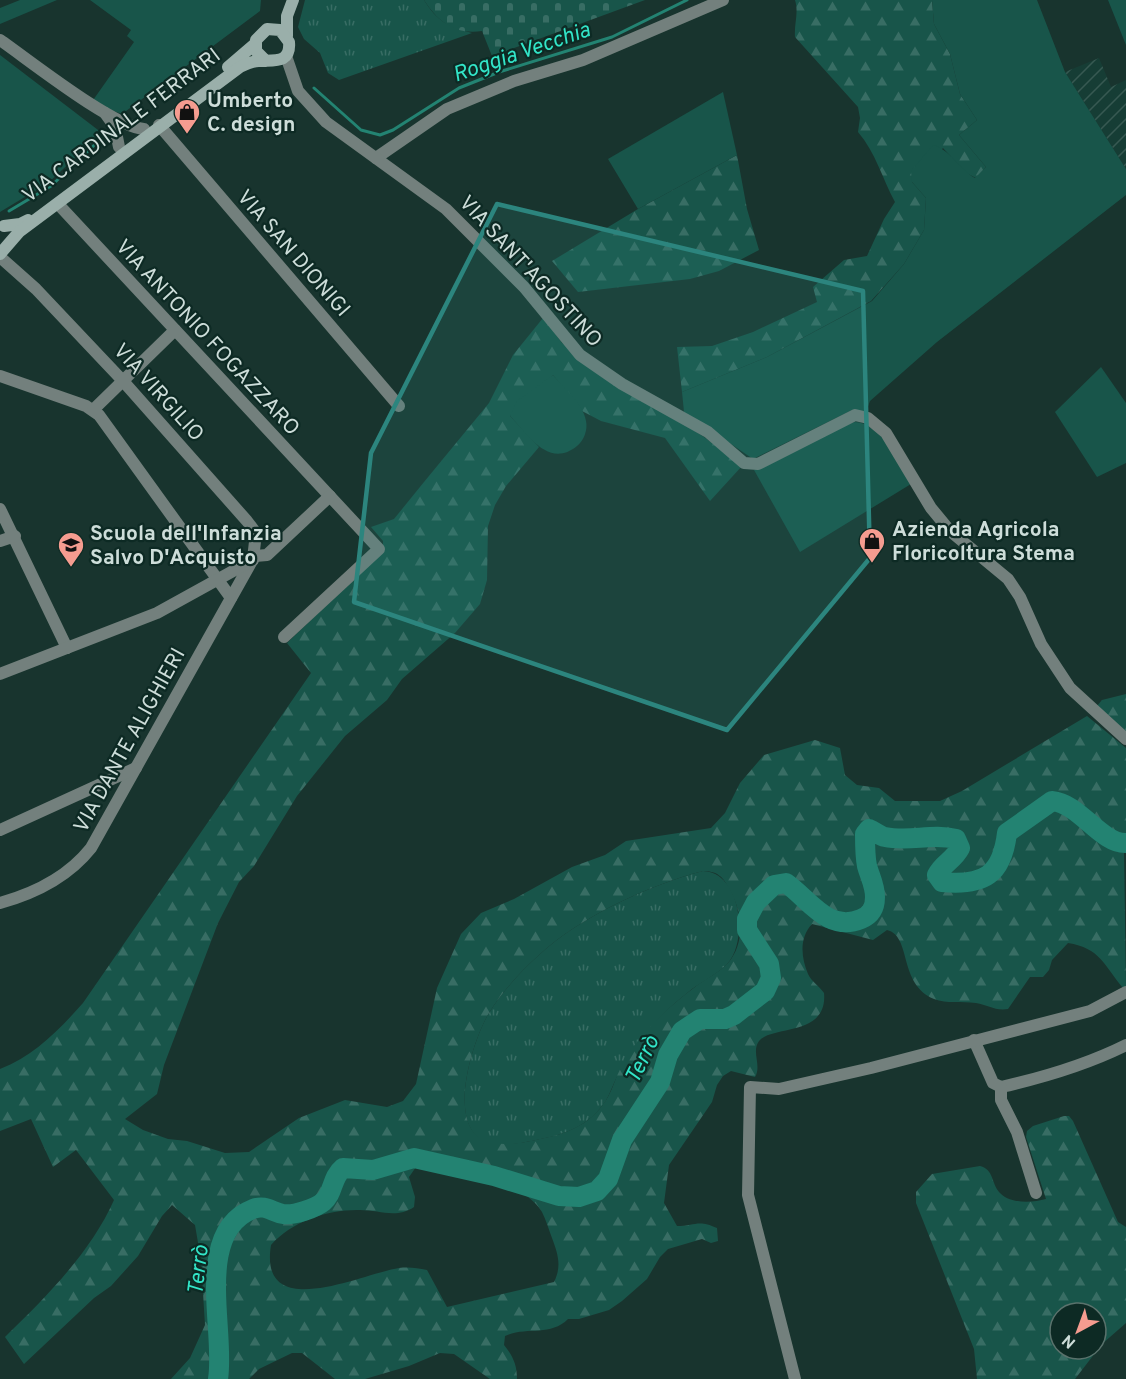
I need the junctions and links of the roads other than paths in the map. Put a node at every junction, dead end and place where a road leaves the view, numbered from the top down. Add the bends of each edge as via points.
1 (288, 0) edge
2 (293, 0) edge
3 (723, 0) edge
4 (267, 29) junction
5 (287, 36) junction
6 (0, 40) edge
7 (256, 43) junction
8 (286, 56) junction
9 (269, 62) junction
10 (293, 82) junction
11 (104, 112) junction
12 (159, 125) junction
13 (144, 129) junction
14 (119, 147) junction
15 (376, 158) junction
16 (58, 204) junction
17 (2, 225) edge
18 (4, 251) edge
19 (175, 330) junction
20 (0, 376) edge
21 (123, 381) junction
22 (399, 406) dead end
23 (93, 410) junction
24 (330, 496) junction
25 (0, 509) edge
26 (15, 536) junction
27 (0, 541) edge
28 (254, 558) junction
29 (218, 580) junction
30 (231, 597) junction
31 (284, 637) dead end
32 (67, 648) junction
33 (0, 674) edge
34 (1126, 739) edge
35 (136, 768) junction
36 (0, 830) edge
37 (0, 903) edge
38 (1126, 992) edge
39 (974, 1040) junction
40 (1126, 1045) edge
41 (1001, 1087) junction
42 (1036, 1193) dead end
43 (795, 1379) edge

1 - 4 main road
2 - 5 main road via 287,16
3 - 15 street via 583,60 514,81 447,109
4 - 5 main road
4 - 7 main road
5 - 8 main road via 290,47
6 - 11 street
7 - 9 main road via 258,54
7 - 13 main road, VIA CARDINALE FERRARI
8 - 9 main road
8 - 10 street
9 - 10 street
9 - 12 main road, VIA CARDINALE FERRARI via 256,61 240,67
10 - 15 street, VIA SANT'AGOSTINO via 326,122
11 - 13 street
11 - 14 street via 115,127
12 - 16 main road, VIA CARDINALE FERRARI
12 - 22 street, VIA SAN DIONIGI
13 - 14 main road, VIA CARDINALE FERRARI
14 - 17 main road, VIA CARDINALE FERRARI via 26,221
15 - 34 street, VIA SANT'AGOSTINO via 439,202 524,287 580,355 622,384 708,432 744,463 758,464 855,415 868,418 886,433 931,508 950,531 1008,579 1041,644 1070,688
16 - 18 main road, VIA CARDINALE FERRARI via 19,232
16 - 19 street, VIA ANTONIO FOGAZZARO
17 - 18 main road via 9,234
18 - 21 street, VIA VIRGILIO via 12,265
19 - 21 street
19 - 24 street, VIA ANTONIO FOGAZZARO
20 - 23 street
21 - 23 street
21 - 28 street, VIA VIRGILIO via 256,533
23 - 29 street
24 - 28 street via 267,555
24 - 31 street, VIA ANTONIO FOGAZZARO via 379,549
25 - 26 street
26 - 27 street
26 - 32 street
28 - 29 street
28 - 30 street, VIA DANTE ALIGHIERI
29 - 30 street
29 - 32 street via 157,613
30 - 35 street, VIA DANTE ALIGHIERI
32 - 33 street
35 - 36 street
35 - 37 street, VIA DANTE ALIGHIERI via 80,862 46,886
38 - 39 street via 1090,1011
39 - 41 street via 993,1083
39 - 43 street via 779,1089 750,1087 748,1195
40 - 41 street via 1060,1073
41 - 42 street via 1001,1100 1017,1132

